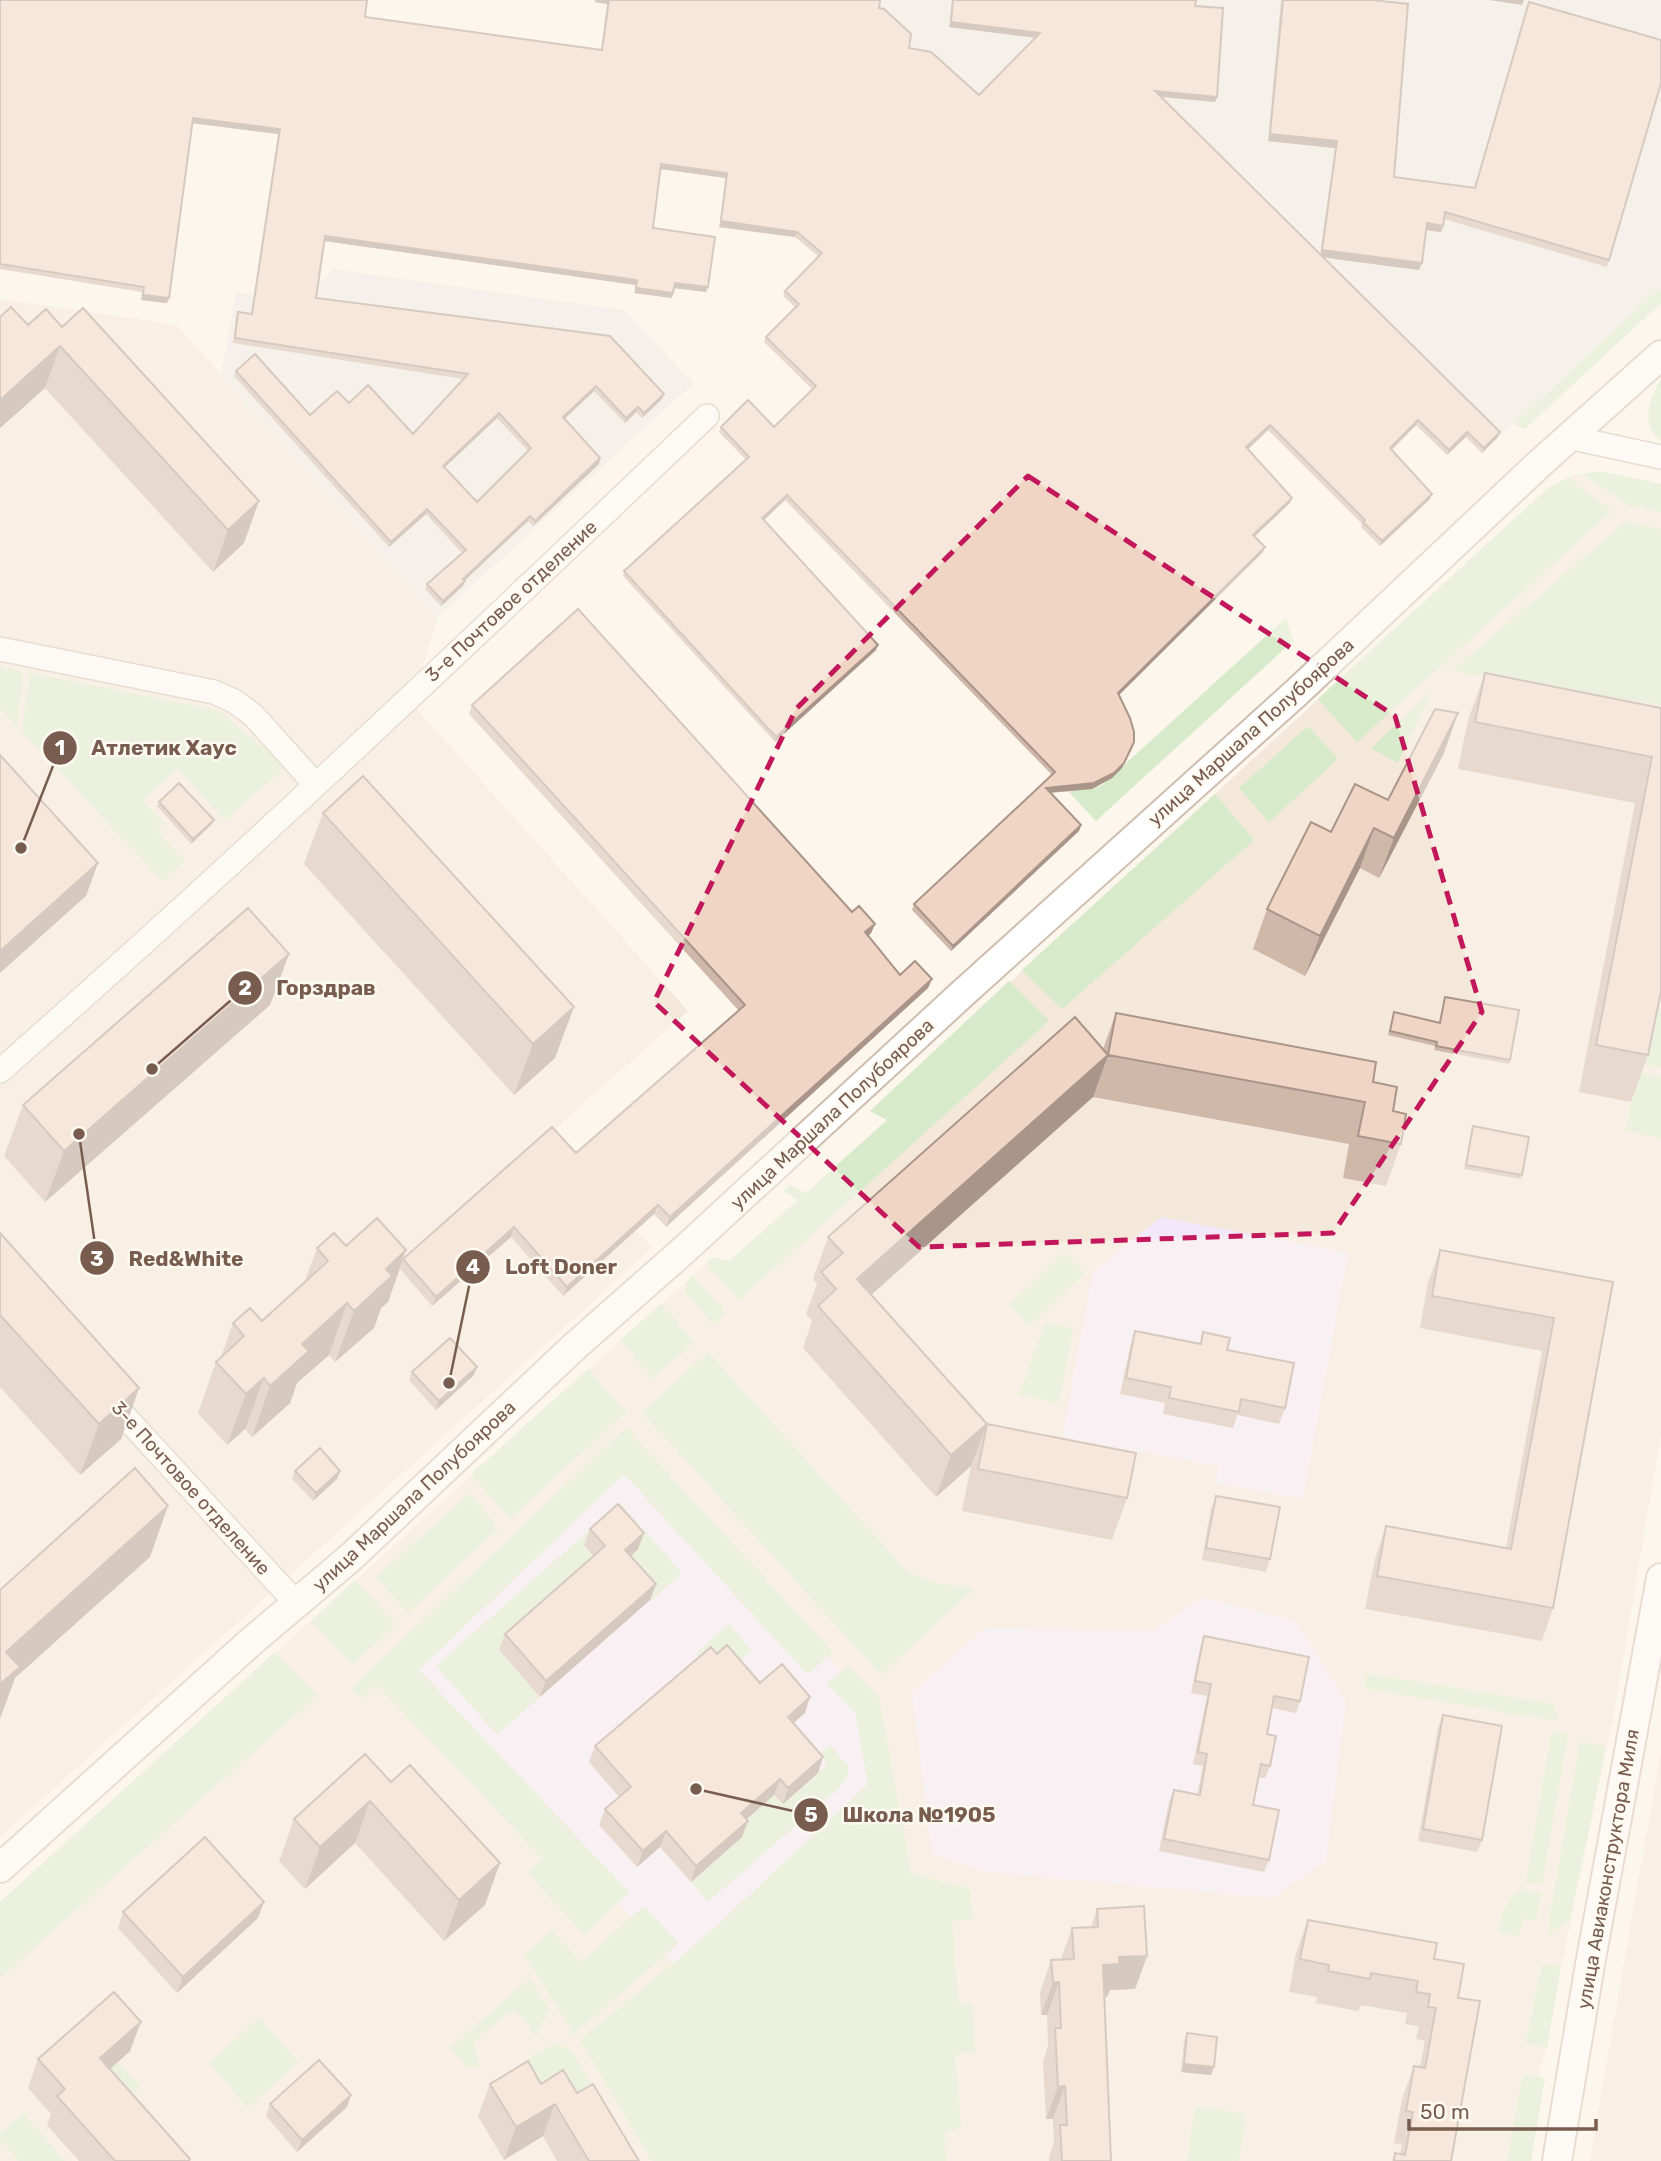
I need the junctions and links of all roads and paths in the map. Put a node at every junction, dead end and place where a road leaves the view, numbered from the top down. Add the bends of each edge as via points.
1 (1661, 355) edge
2 (706, 416) dead end
3 (1568, 437) junction
4 (1661, 457) edge
5 (0, 649) edge
6 (316, 785) junction
7 (0, 1071) edge
8 (96, 1385) edge
9 (1661, 1578) edge
10 (297, 1604) junction
11 (0, 1868) edge
12 (1557, 2161) edge

1 - 3 street, улица Маршала Полубоярова
2 - 6 street, 3-е Почтовое отделение
3 - 4 street
3 - 10 street, улица Маршала Полубоярова via 1296,693
5 - 6 street via 214,692 253,715
6 - 7 street, 3-е Почтовое отделение
8 - 10 street, 3-е Почтовое отделение
9 - 12 street, улица Авиаконструктора Миля
10 - 11 street, улица Маршала Полубоярова

